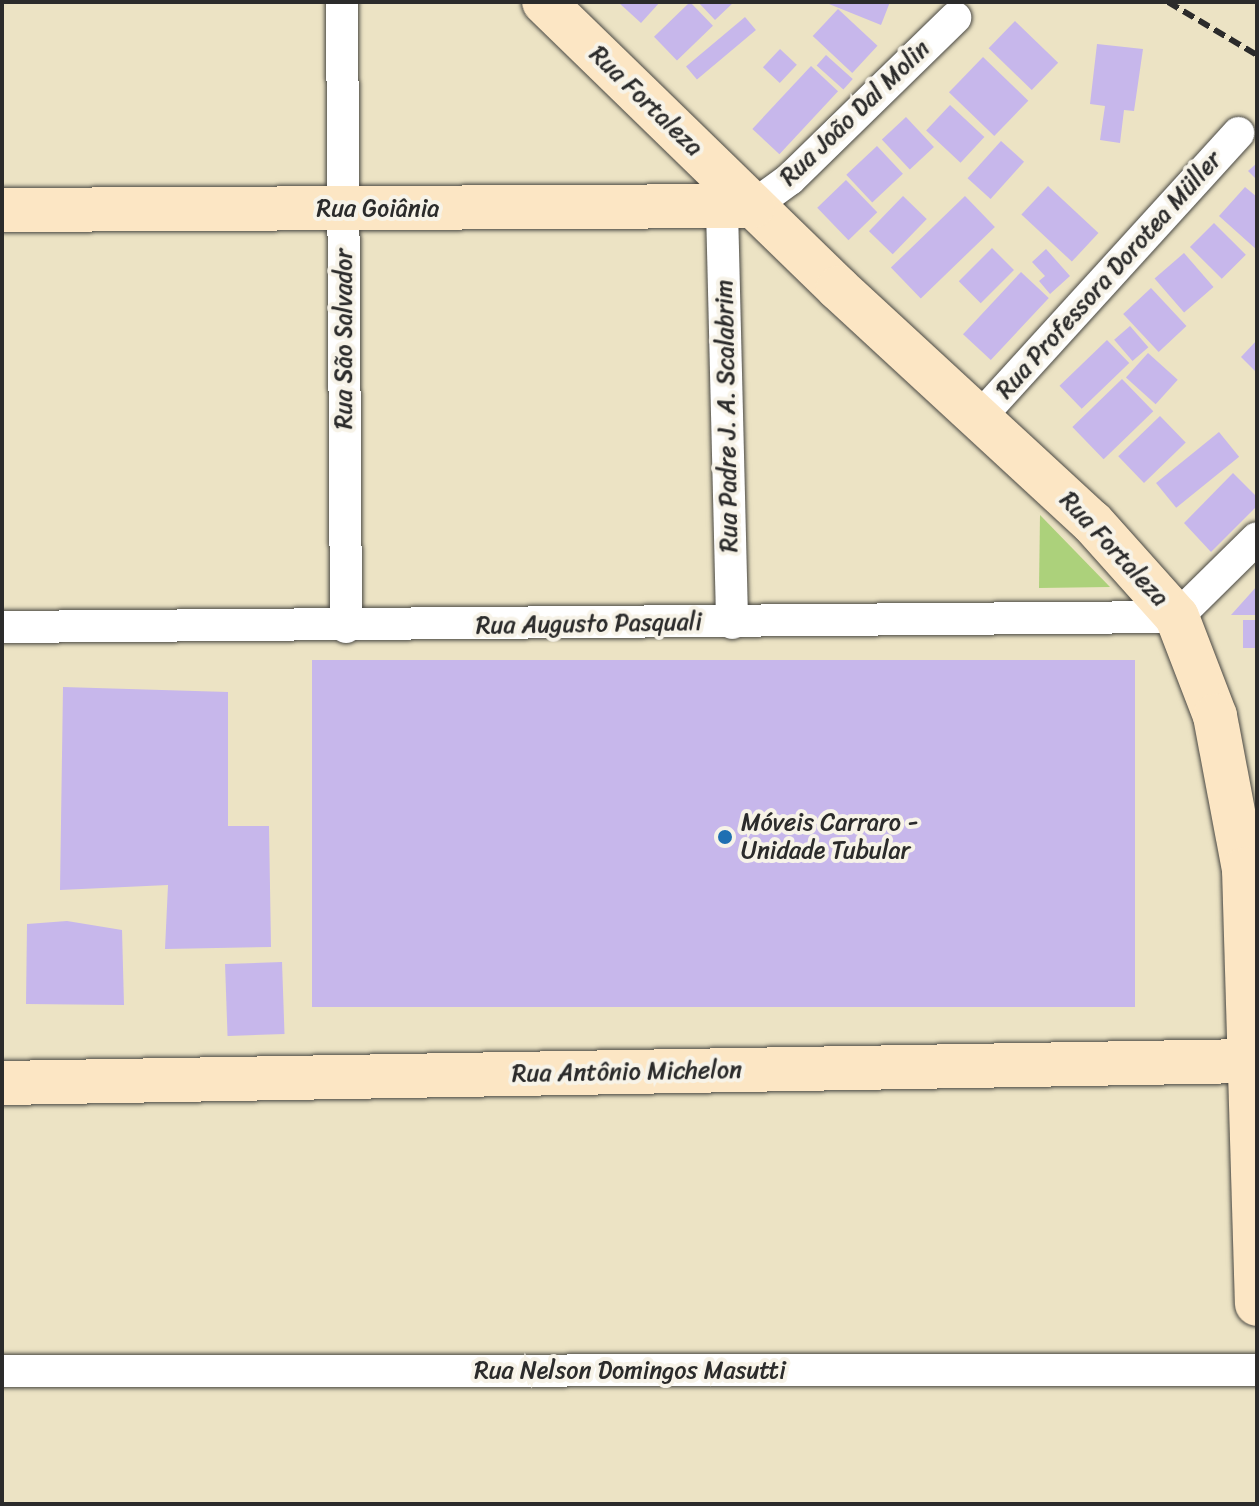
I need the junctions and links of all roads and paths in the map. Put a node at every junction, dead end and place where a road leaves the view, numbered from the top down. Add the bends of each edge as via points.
1 (342, 2) edge
2 (544, 2) edge
3 (955, 18) dead end
4 (1238, 133) dead end
5 (738, 207) junction
6 (344, 209) junction
7 (2, 210) edge
8 (980, 417) junction
9 (1257, 538) edge
10 (1177, 617) junction
11 (732, 623) junction
12 (2, 627) edge
13 (346, 627) junction
14 (1253, 1061) junction
15 (2, 1083) edge
16 (1257, 1304) edge
17 (1257, 1370) edge
18 (2, 1371) edge

1 - 6 street, Rua São Salvador
2 - 5 main road, Rua Fortaleza
3 - 5 street, Rua João Dal Molin via 790,179
4 - 8 street, Rua Professora Dorotea Müller
5 - 6 main road, Rua Goiânia
5 - 8 main road, Rua Fortaleza
5 - 11 street, Rua Padre J. A. Scalabrim
6 - 7 main road, Rua Goiânia
6 - 13 street, Rua São Salvador
8 - 10 main road, Rua Fortaleza via 1092,522
9 - 10 street
10 - 11 street, Rua Augusto Pasquali
10 - 14 main road, Rua Fortaleza via 1215,716 1235,807 1250,937
11 - 13 street, Rua Augusto Pasquali
12 - 13 street, Rua Augusto Pasquali
14 - 15 main road, Rua Antônio Michelon
14 - 16 main road, Rua Fortaleza
17 - 18 street, Rua Nelson Domingos Masutti

